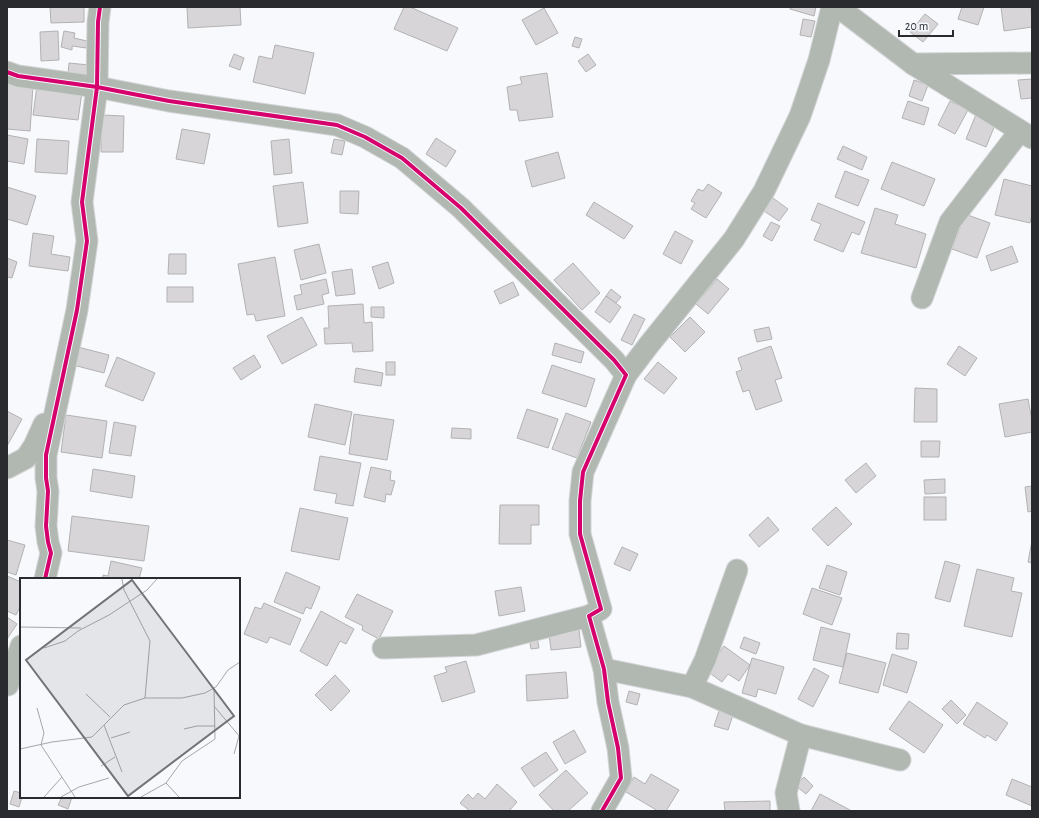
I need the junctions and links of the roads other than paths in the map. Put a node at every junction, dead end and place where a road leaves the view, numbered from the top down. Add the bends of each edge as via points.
1 (100, 7) edge
2 (832, 7) edge
3 (838, 7) edge
4 (1032, 63) edge
5 (913, 64) junction
6 (7, 72) edge
7 (97, 87) junction
8 (1026, 134) edge
9 (922, 298) dead end
10 (626, 375) junction
11 (64, 376) junction
12 (7, 468) edge
13 (737, 570) dead end
14 (45, 578) edge
15 (589, 616) junction
16 (383, 648) dead end
17 (20, 649) edge
18 (604, 669) junction
19 (8, 685) edge
20 (692, 687) junction
21 (801, 735) junction
22 (900, 760) dead end
23 (602, 811) edge
24 (789, 811) edge

1 - 7 street
2 - 10 street via 800,116 764,191 734,239
3 - 5 street
4 - 5 street
5 - 8 street
6 - 7 street via 18,76
7 - 10 street via 169,101 338,125 365,137 402,158 461,208 614,360
7 - 11 street via 82,202 87,241
8 - 9 street via 950,222
10 - 15 street via 583,472 580,534 601,609
11 - 12 street via 34,446 26,458
11 - 14 street via 46,455 46,526 51,553
13 - 20 street via 705,660
15 - 16 street via 476,645
15 - 18 street
17 - 19 street
18 - 20 street
18 - 23 street via 621,778
20 - 21 street
21 - 22 street
21 - 24 street via 786,793

